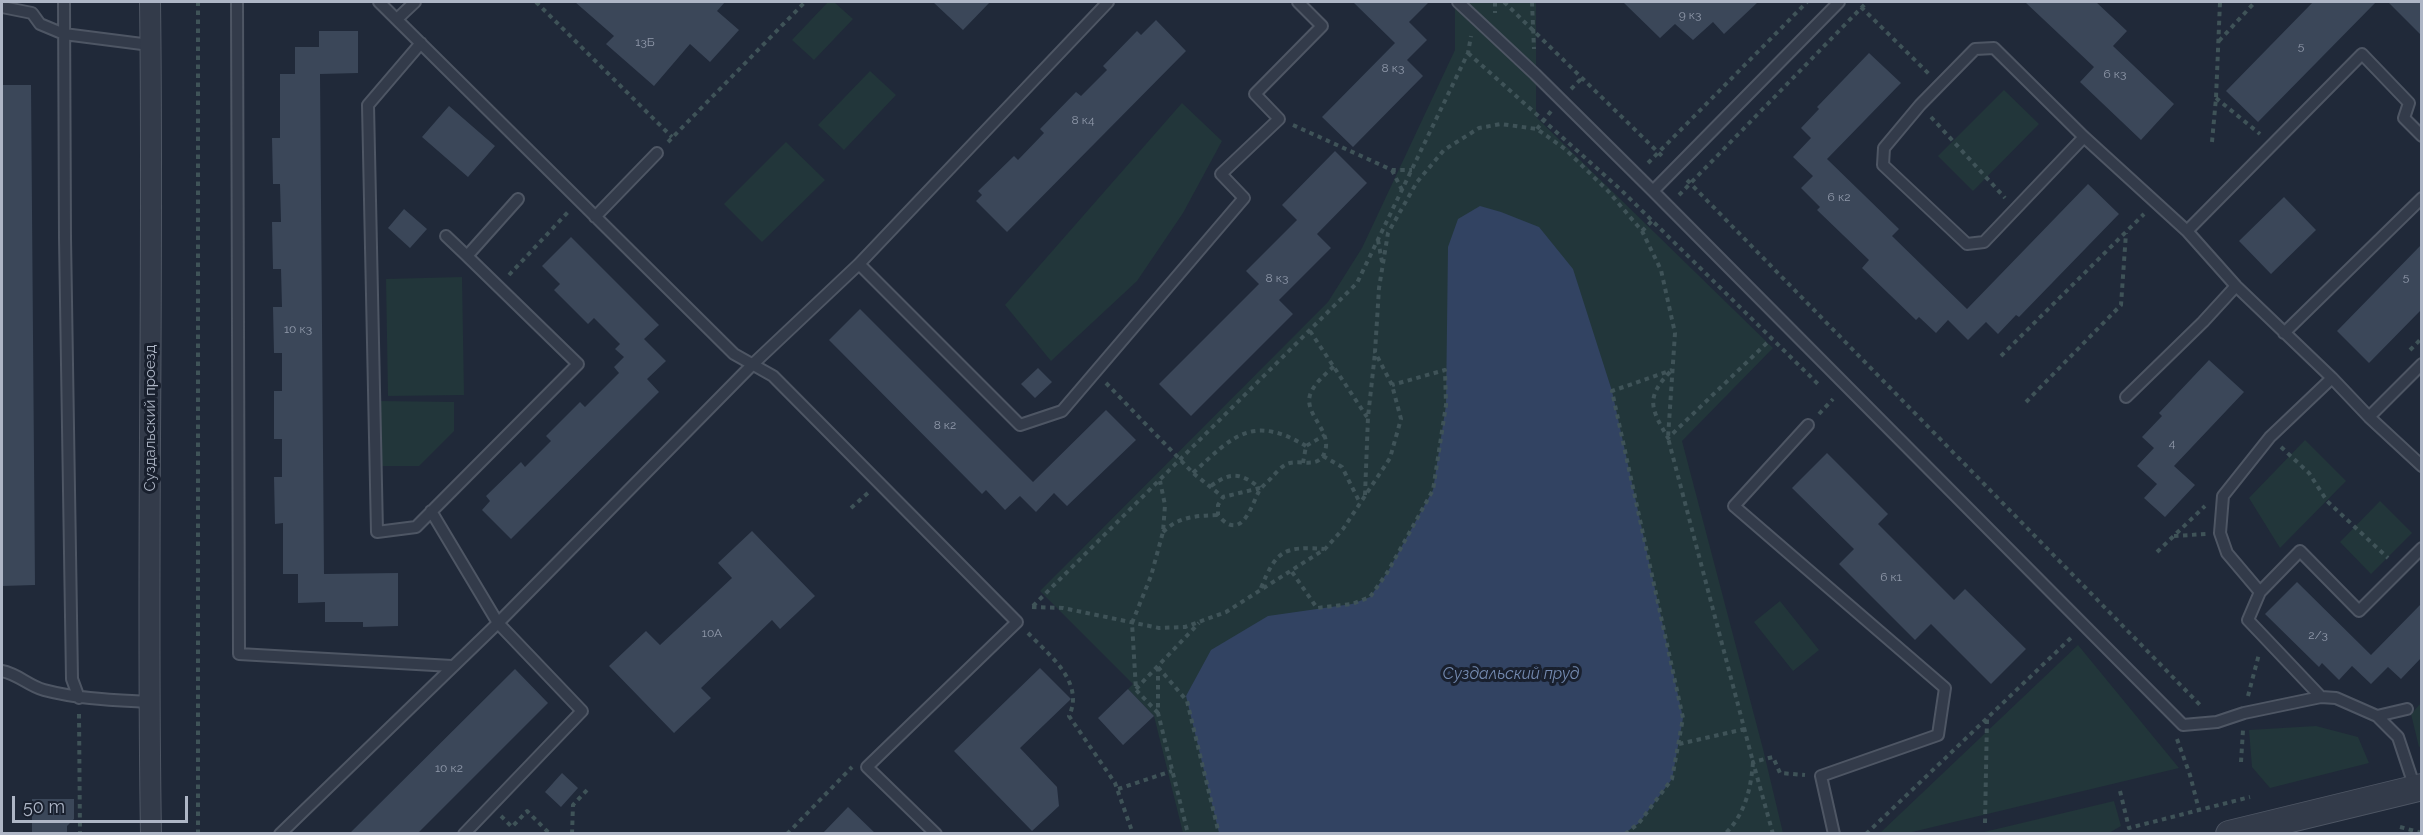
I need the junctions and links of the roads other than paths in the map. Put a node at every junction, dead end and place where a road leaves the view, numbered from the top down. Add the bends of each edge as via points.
1 (64, 2) edge
2 (150, 2) edge
3 (237, 2) edge
4 (379, 2) edge
5 (415, 2) edge
6 (1108, 2) edge
7 (1298, 2) edge
8 (1458, 2) edge
9 (1839, 2) edge
10 (2, 7) edge
11 (397, 19) junction
12 (64, 34) junction
13 (421, 43) junction
14 (150, 45) junction
15 (2421, 136) edge
16 (2084, 137) junction
17 (657, 153) road end
18 (1653, 191) junction
19 (2421, 198) edge
20 (518, 199) dead end
21 (595, 217) junction
22 (2187, 231) junction
23 (446, 236) dead end
24 (467, 256) junction
25 (859, 264) junction
26 (2236, 286) junction
27 (2284, 333) junction
28 (753, 364) junction
29 (2421, 364) edge
30 (2332, 378) junction
31 (2126, 397) dead end
32 (2369, 417) junction
33 (1808, 425) dead end
34 (2421, 466) edge
35 (431, 512) junction
36 (2421, 548) edge
37 (2260, 592) junction
38 (498, 623) junction
39 (452, 666) junction
40 (2, 671) edge
41 (2321, 697) junction
42 (79, 698) junction
43 (148, 702) junction
44 (2408, 709) dead end
45 (2377, 716) junction
46 (2418, 788) edge
47 (154, 833) edge
48 (280, 834) edge
49 (464, 834) edge
50 (936, 834) edge
51 (1834, 834) edge
52 (2229, 834) edge

1 - 12 lane
2 - 14 street, Суздальский проезд
3 - 39 lane via 239,654
4 - 11 lane
5 - 11 lane
6 - 25 lane
7 - 25 lane via 1322,26 1254,94 1279,119 1221,174 1244,198 1062,411 1020,426
8 - 18 lane
9 - 18 lane
10 - 12 lane via 32,13 40,24
11 - 13 lane
12 - 14 lane
12 - 42 lane via 72,679
13 - 21 lane
13 - 35 lane via 368,105 377,532 416,527
14 - 43 street, Суздальский проезд
15 - 22 lane via 2404,118 2409,104 2362,54
16 - 16 lane via 1994,48 1975,49 1884,148 1883,165 1966,244 1984,242
16 - 22 lane
17 - 21 lane
18 - 41 lane via 2183,725 2217,722
19 - 27 lane
20 - 24 lane
21 - 28 lane via 734,354
22 - 26 lane
23 - 24 lane
24 - 35 lane via 578,364
25 - 28 lane
26 - 27 lane
26 - 31 lane
27 - 30 lane
28 - 38 lane
28 - 50 lane via 773,376 1017,622 867,767
29 - 32 lane
30 - 32 lane
30 - 37 lane via 2270,437 2223,496 2220,533 2227,553
32 - 34 lane
33 - 51 lane via 1734,506 1945,688 1938,735 1821,776
35 - 38 lane
36 - 37 lane via 2359,611 2300,551
37 - 41 lane via 2248,620
38 - 39 lane
38 - 49 lane via 582,711
39 - 48 lane
40 - 42 lane via 41,690
41 - 45 lane
42 - 43 lane
43 - 47 street, Суздальский проезд
44 - 45 lane
45 - 46 lane via 2398,737
46 - 52 street

